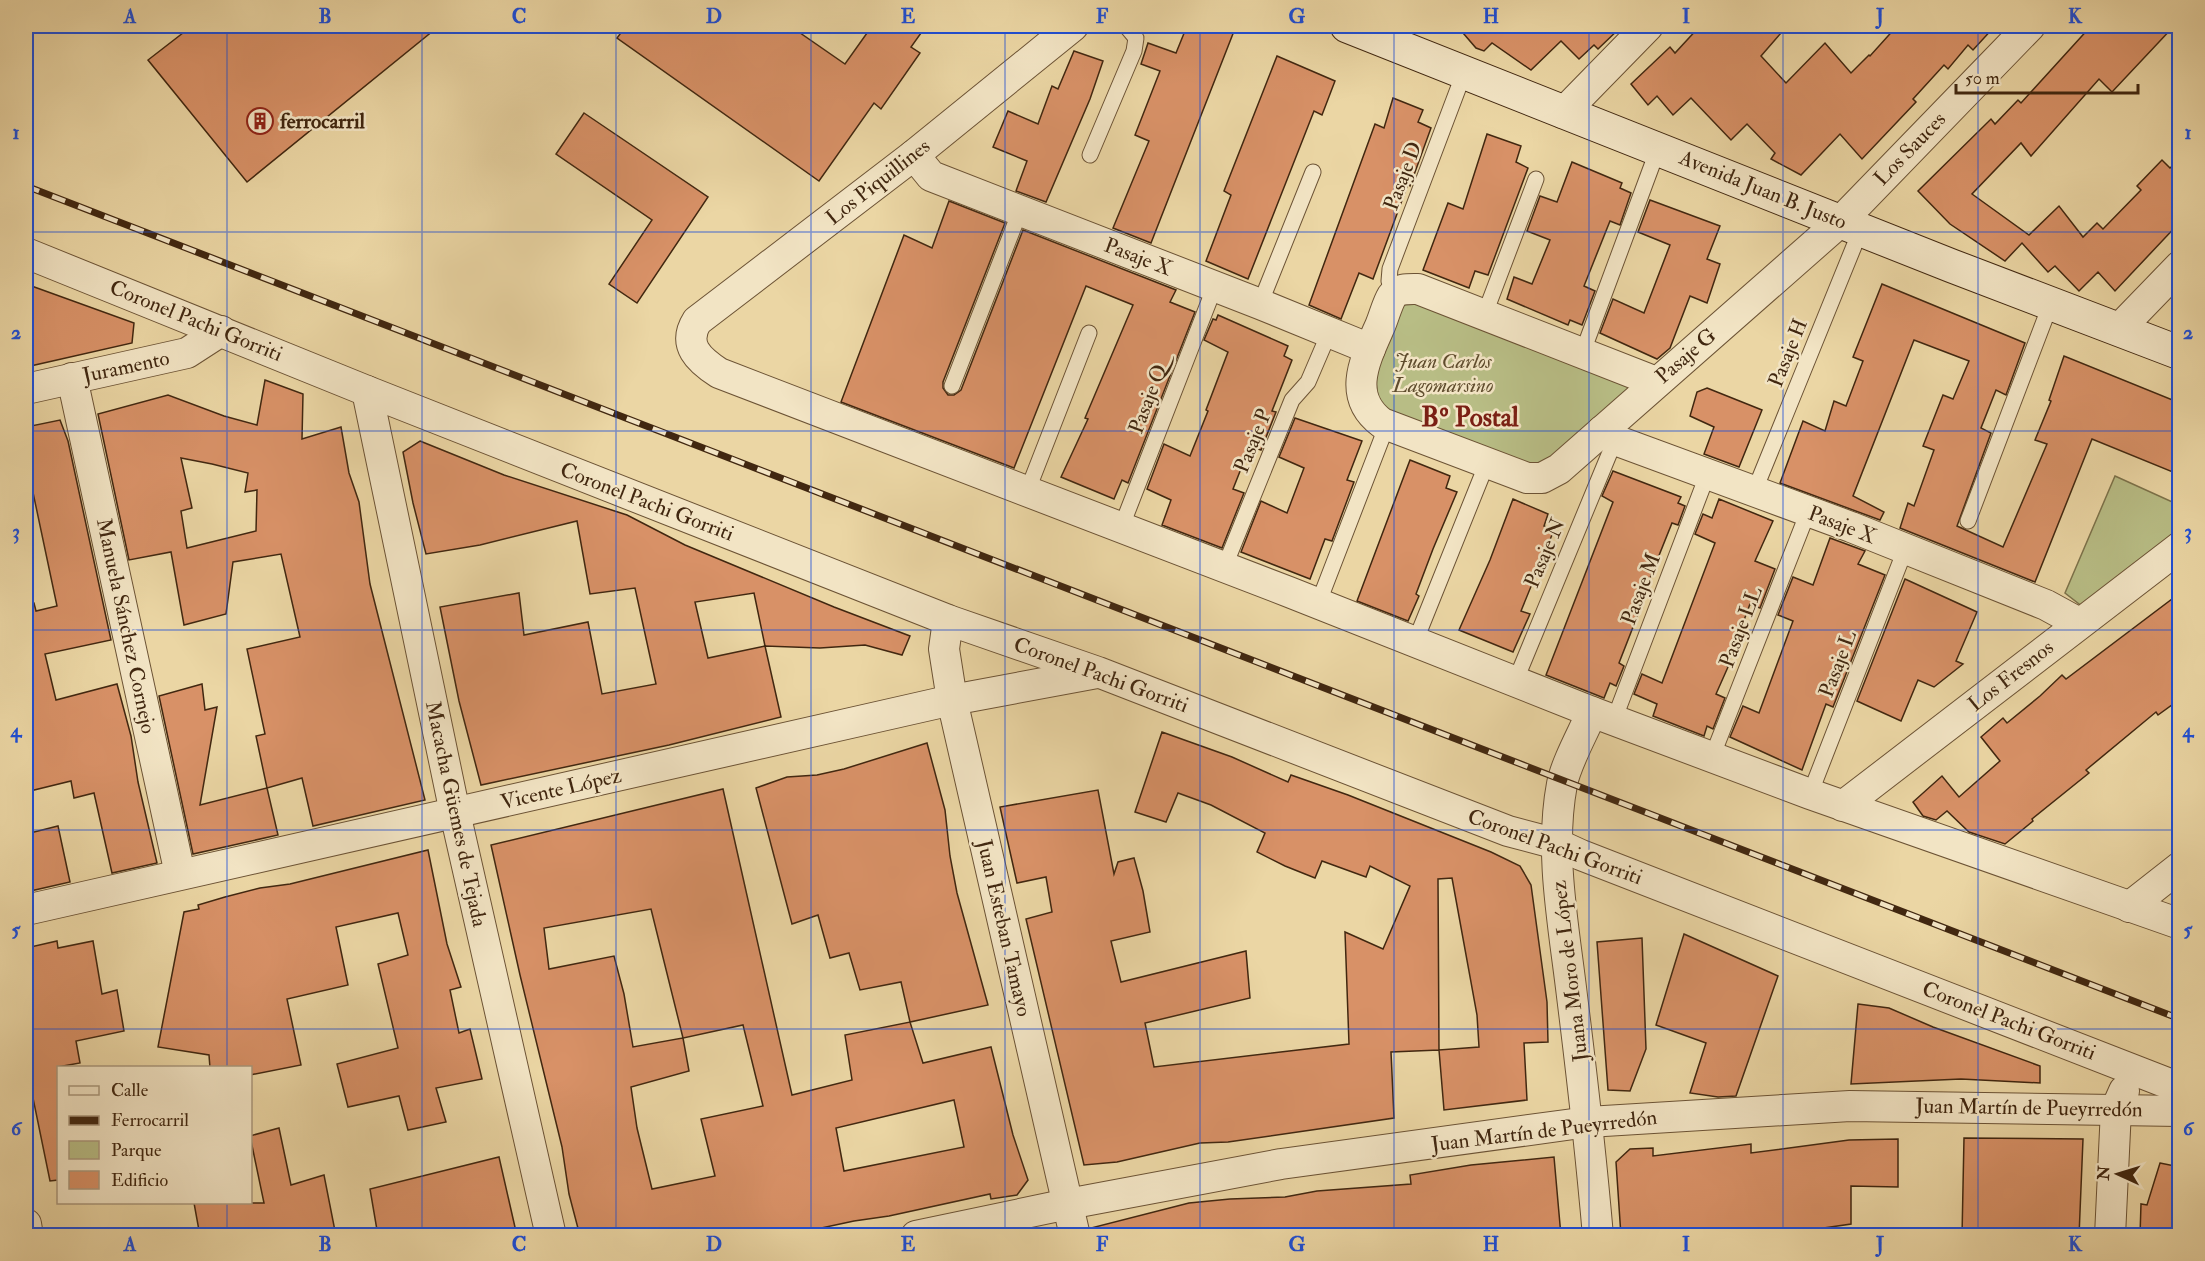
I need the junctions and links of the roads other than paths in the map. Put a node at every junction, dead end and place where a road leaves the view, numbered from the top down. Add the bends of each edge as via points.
1 (1073, 26) edge
2 (1126, 26) edge
3 (1347, 26) edge
4 (1648, 26) edge
5 (2030, 26) edge
6 (1464, 73) junction
7 (1563, 113) junction
8 (1658, 149) junction
9 (914, 155) junction
10 (1090, 155) dead end
11 (1313, 172) dead end
12 (1536, 179) dead end
13 (1020, 211) junction
14 (1851, 225) junction
15 (26, 253) edge
16 (2180, 266) edge
17 (1215, 286) junction
18 (1393, 295) junction
19 (2051, 303) junction
20 (1260, 304) junction
21 (1484, 316) junction
22 (2120, 328) junction
23 (220, 331) junction
24 (1089, 333) dead end
25 (1329, 333) junction
26 (1370, 350) junction
27 (2180, 352) edge
28 (1582, 354) junction
29 (72, 378) junction
30 (1656, 382) junction
31 (951, 386) dead end
32 (26, 389) edge
33 (367, 391) junction
34 (1387, 425) junction
35 (1609, 435) junction
36 (1487, 463) junction
37 (1708, 473) junction
38 (1027, 492) junction
39 (1755, 492) junction
40 (1808, 512) junction
41 (1968, 521) dead end
42 (1121, 528) junction
43 (2180, 547) edge
44 (1905, 550) junction
45 (1224, 568) junction
46 (1318, 604) junction
47 (948, 620) junction
48 (2079, 623) junction
49 (1415, 642) junction
50 (1098, 672) junction
51 (1515, 682) junction
52 (952, 700) junction
53 (1603, 716) junction
54 (1713, 757) junction
55 (1810, 794) junction
56 (1843, 806) junction
57 (455, 813) junction
58 (1557, 844) junction
59 (2180, 867) edge
60 (180, 874) junction
61 (2129, 907) junction
62 (26, 910) edge
63 (2180, 924) edge
64 (2134, 1070) junction
65 (2180, 1088) edge
66 (2116, 1109) junction
67 (2180, 1111) edge
68 (1588, 1122) junction
69 (1068, 1204) junction
70 (26, 1224) edge
71 (28, 1236) edge
72 (551, 1236) edge
73 (916, 1236) edge
74 (1075, 1236) edge
75 (1598, 1236) edge
76 (2110, 1236) edge

1 - 9 street, Los Piquillines
2 - 10 lane via 1136,38 1134,51
3 - 6 street, Avenida Juan B. Justo
4 - 7 street
5 - 14 street, Los Sauces
6 - 7 street, Avenida Juan B. Justo
6 - 18 lane, Pasaje D via 1390,269
7 - 8 street, Avenida Juan B. Justo
8 - 14 street, Avenida Juan B. Justo
8 - 28 lane
9 - 13 street, Pasaje X via 932,176
9 - 38 street, Los Piquillines via 697,321 690,341 698,356 719,373
11 - 20 lane
12 - 21 lane
13 - 17 street, Pasaje X
13 - 31 lane
14 - 19 street, Avenida Juan B. Justo
14 - 30 street, Pasaje G
14 - 39 lane, Pasaje H
15 - 23 street, Coronel Pachi Gorriti
16 - 22 street
17 - 20 street, Pasaje X
17 - 42 lane, Pasaje Q
18 - 21 street via 1403,289 1418,289
18 - 26 street
19 - 22 street, Avenida Juan B. Justo
19 - 41 lane
20 - 25 street, Pasaje X
21 - 28 street
22 - 27 street, Avenida Juan B. Justo
23 - 29 street, Juramento via 188,353
23 - 33 street, Coronel Pachi Gorriti
24 - 38 lane
25 - 26 street, Pasaje X
25 - 45 lane, Pasaje P via 1308,382 1292,400
26 - 34 street via 1361,391 1371,415
28 - 30 street
29 - 32 street, Juramento
29 - 60 street, Manuela Sánchez Cornejo
30 - 35 street, Pasaje G
33 - 47 street, Coronel Pachi Gorriti
33 - 57 street, Macacha Güemes de Tejada
34 - 36 street
34 - 46 lane
35 - 36 street, Pasaje G via 1542,478 1527,478
35 - 37 street, Pasaje X
35 - 51 lane, Pasaje N
36 - 49 lane
37 - 39 street, Pasaje X
37 - 53 lane, Pasaje M
38 - 42 street
39 - 40 street, Pasaje X
40 - 44 street, Pasaje X
40 - 54 lane, Pasaje LL
42 - 45 street
43 - 48 street, Los Fresnos
44 - 48 street, Pasaje X via 2046,605
44 - 55 lane, Pasaje L
45 - 46 street
46 - 49 street
47 - 50 street, Coronel Pachi Gorriti
47 - 52 street, Juan Esteban Tamayo via 944,649
48 - 56 street, Los Fresnos
49 - 51 street
50 - 52 street, Vicente López
50 - 58 street, Coronel Pachi Gorriti via 1508,831
51 - 53 street
52 - 57 street, Vicente López
52 - 69 street, Juan Esteban Tamayo
53 - 54 street
53 - 58 street, Juana Moro de López via 1563,781
54 - 55 street
55 - 56 street
56 - 61 street
57 - 60 street, Vicente López
57 - 72 street, Macacha Güemes de Tejada
58 - 64 street, Coronel Pachi Gorriti
58 - 68 street, Juana Moro de López
59 - 61 street
60 - 62 street, Vicente López
61 - 63 street
64 - 65 street, Coronel Pachi Gorriti
64 - 66 street
66 - 67 street, Juan Martín de Pueyrredón
66 - 68 street, Juan Martín de Pueyrredón via 1850,1106
66 - 76 street
68 - 69 street, Juan Martín de Pueyrredón via 1281,1164
68 - 75 street, Juana Moro de López
69 - 73 street, Juan Martín de Pueyrredón
69 - 74 street, Juan Esteban Tamayo
70 - 71 street

